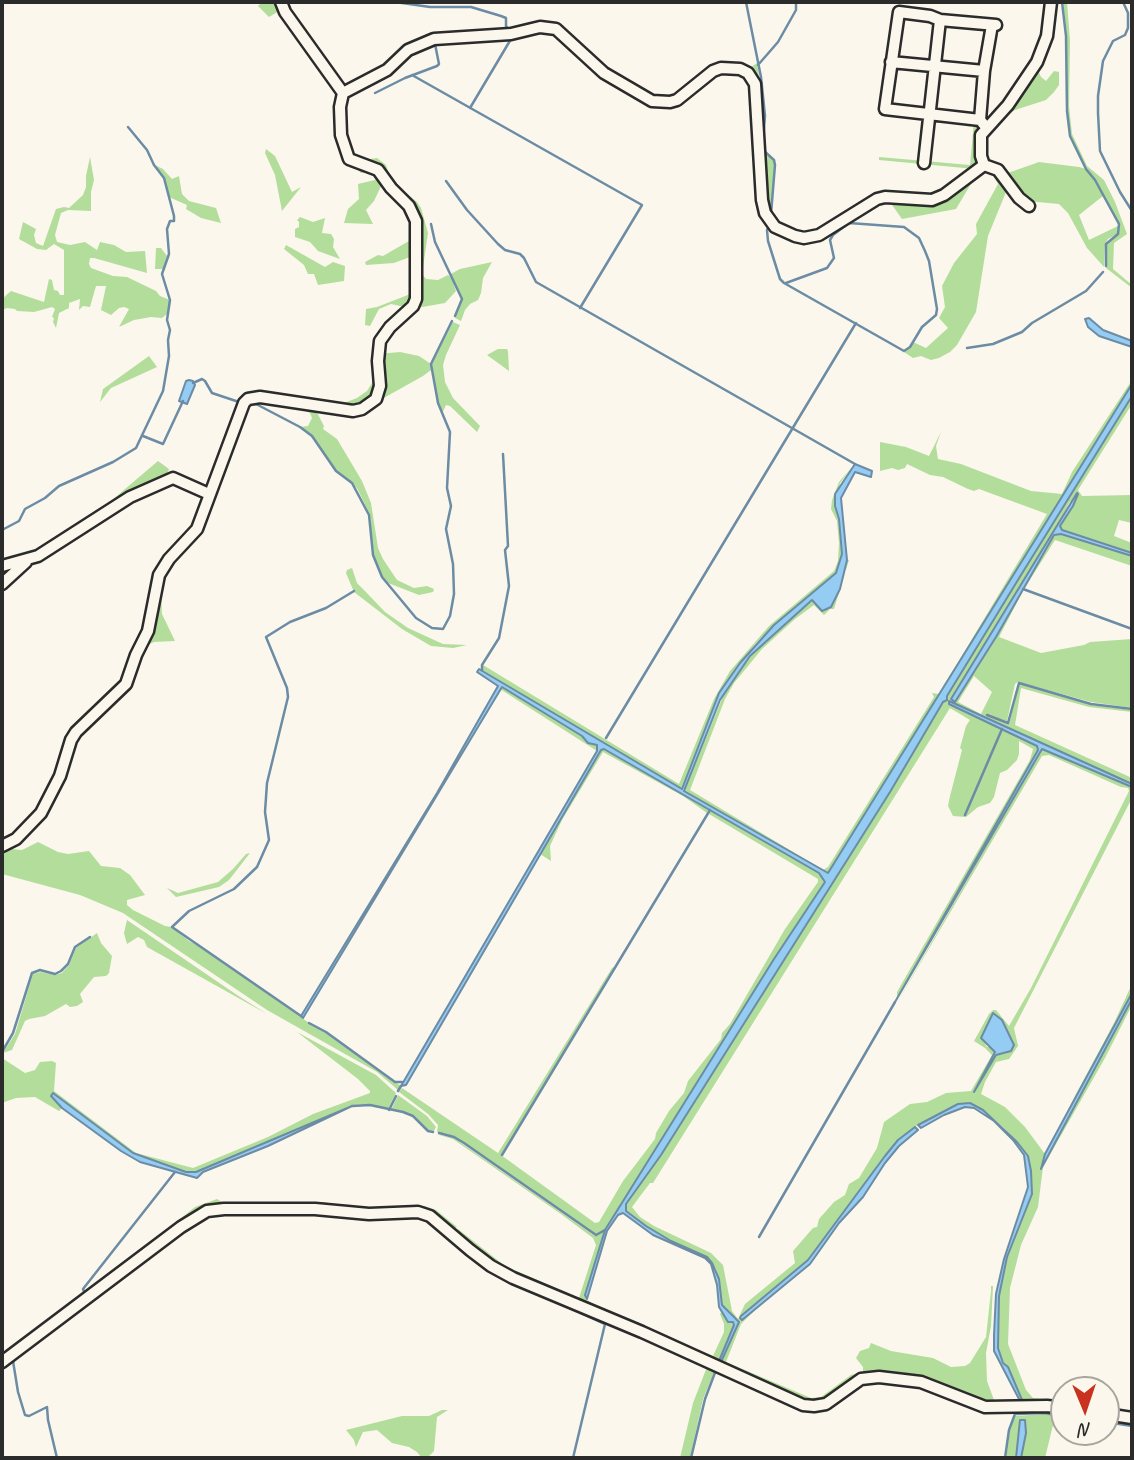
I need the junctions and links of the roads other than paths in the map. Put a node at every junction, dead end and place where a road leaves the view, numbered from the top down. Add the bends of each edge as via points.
1 (281, 2) edge
2 (1051, 2) edge
3 (940, 20) junction
4 (891, 62) junction
5 (936, 66) junction
6 (984, 71) junction
7 (343, 93) junction
8 (930, 114) junction
9 (983, 124) junction
10 (924, 163) dead end
11 (984, 165) junction
12 (1029, 206) dead end
13 (209, 494) junction
14 (29, 559) junction
15 (2, 566) edge
16 (2, 584) edge
17 (2, 846) edge
18 (2, 1362) edge
19 (1050, 1406) edge

1 - 7 street
2 - 9 street via 1047,36 1037,62 1008,106
3 - 4 street via 899,12
3 - 5 street
3 - 6 street via 994,25
4 - 5 street
4 - 8 street via 885,109
5 - 6 street
5 - 8 street
6 - 9 street
7 - 11 street via 387,70 408,50 434,39 511,34 540,27 556,29 604,73 652,102 677,100 721,68 740,69 755,84 765,213 775,227 804,238 818,235 877,199 932,200
7 - 13 street via 341,135 349,159 378,170 416,221 413,306 380,341 380,386 376,399 362,409 248,399
8 - 9 street
8 - 10 street
9 - 11 street via 980,145
11 - 12 street via 998,170
13 - 14 street via 173,478 130,497
13 - 17 street via 197,529 159,575 148,632 126,684 76,732 41,813 16,839
14 - 15 street
14 - 16 street
18 - 19 street via 207,1211 418,1212 430,1216 480,1258 513,1278 803,1405 826,1404 861,1379 879,1377 920,1382 985,1407

